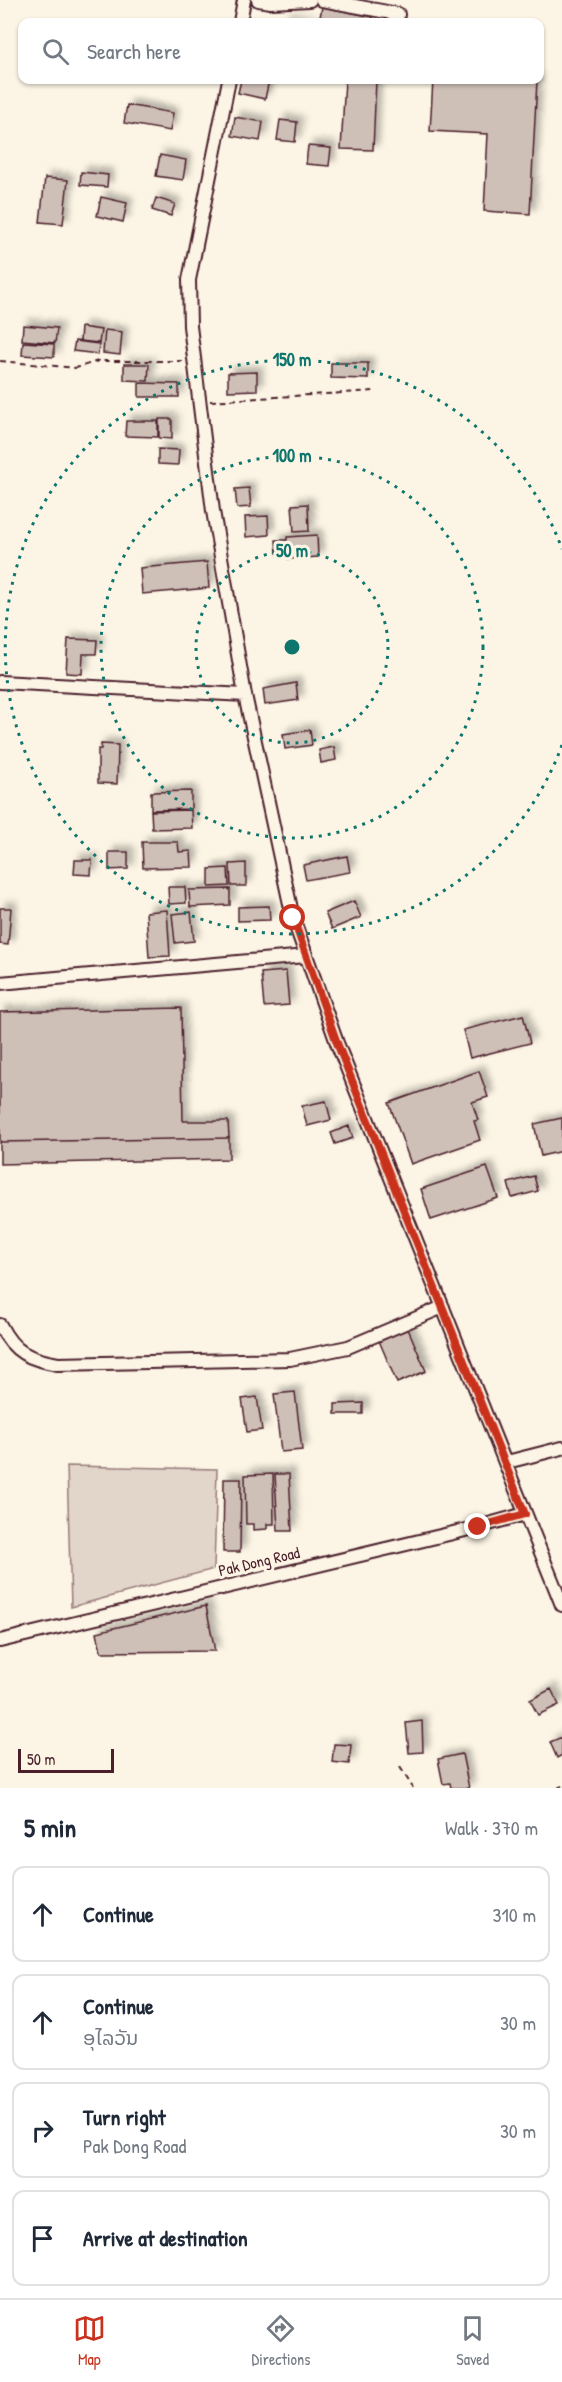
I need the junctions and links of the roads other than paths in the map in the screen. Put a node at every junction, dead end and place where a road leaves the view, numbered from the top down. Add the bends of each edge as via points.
1 (244, 0) edge
2 (258, 0) edge
3 (310, 0) edge
4 (322, 0) edge
5 (241, 18) edge
6 (398, 18) edge
7 (227, 84) edge
8 (0, 682) edge
9 (245, 695) junction
10 (306, 956) junction
11 (0, 983) edge
12 (443, 1307) junction
13 (0, 1325) edge
14 (562, 1448) edge
15 (507, 1462) junction
16 (525, 1514) junction
17 (562, 1605) edge
18 (0, 1641) edge

1 - 5 street
2 - 3 street
4 - 6 street via 398,14
7 - 9 street via 189,280 190,326 213,511
8 - 9 street
9 - 10 street via 293,918
10 - 11 street
10 - 12 street
12 - 13 street via 348,1347 290,1359 58,1364 34,1360 9,1343
12 - 15 street
14 - 15 street
15 - 16 street
16 - 17 street
16 - 18 street, Pak Dong Road

